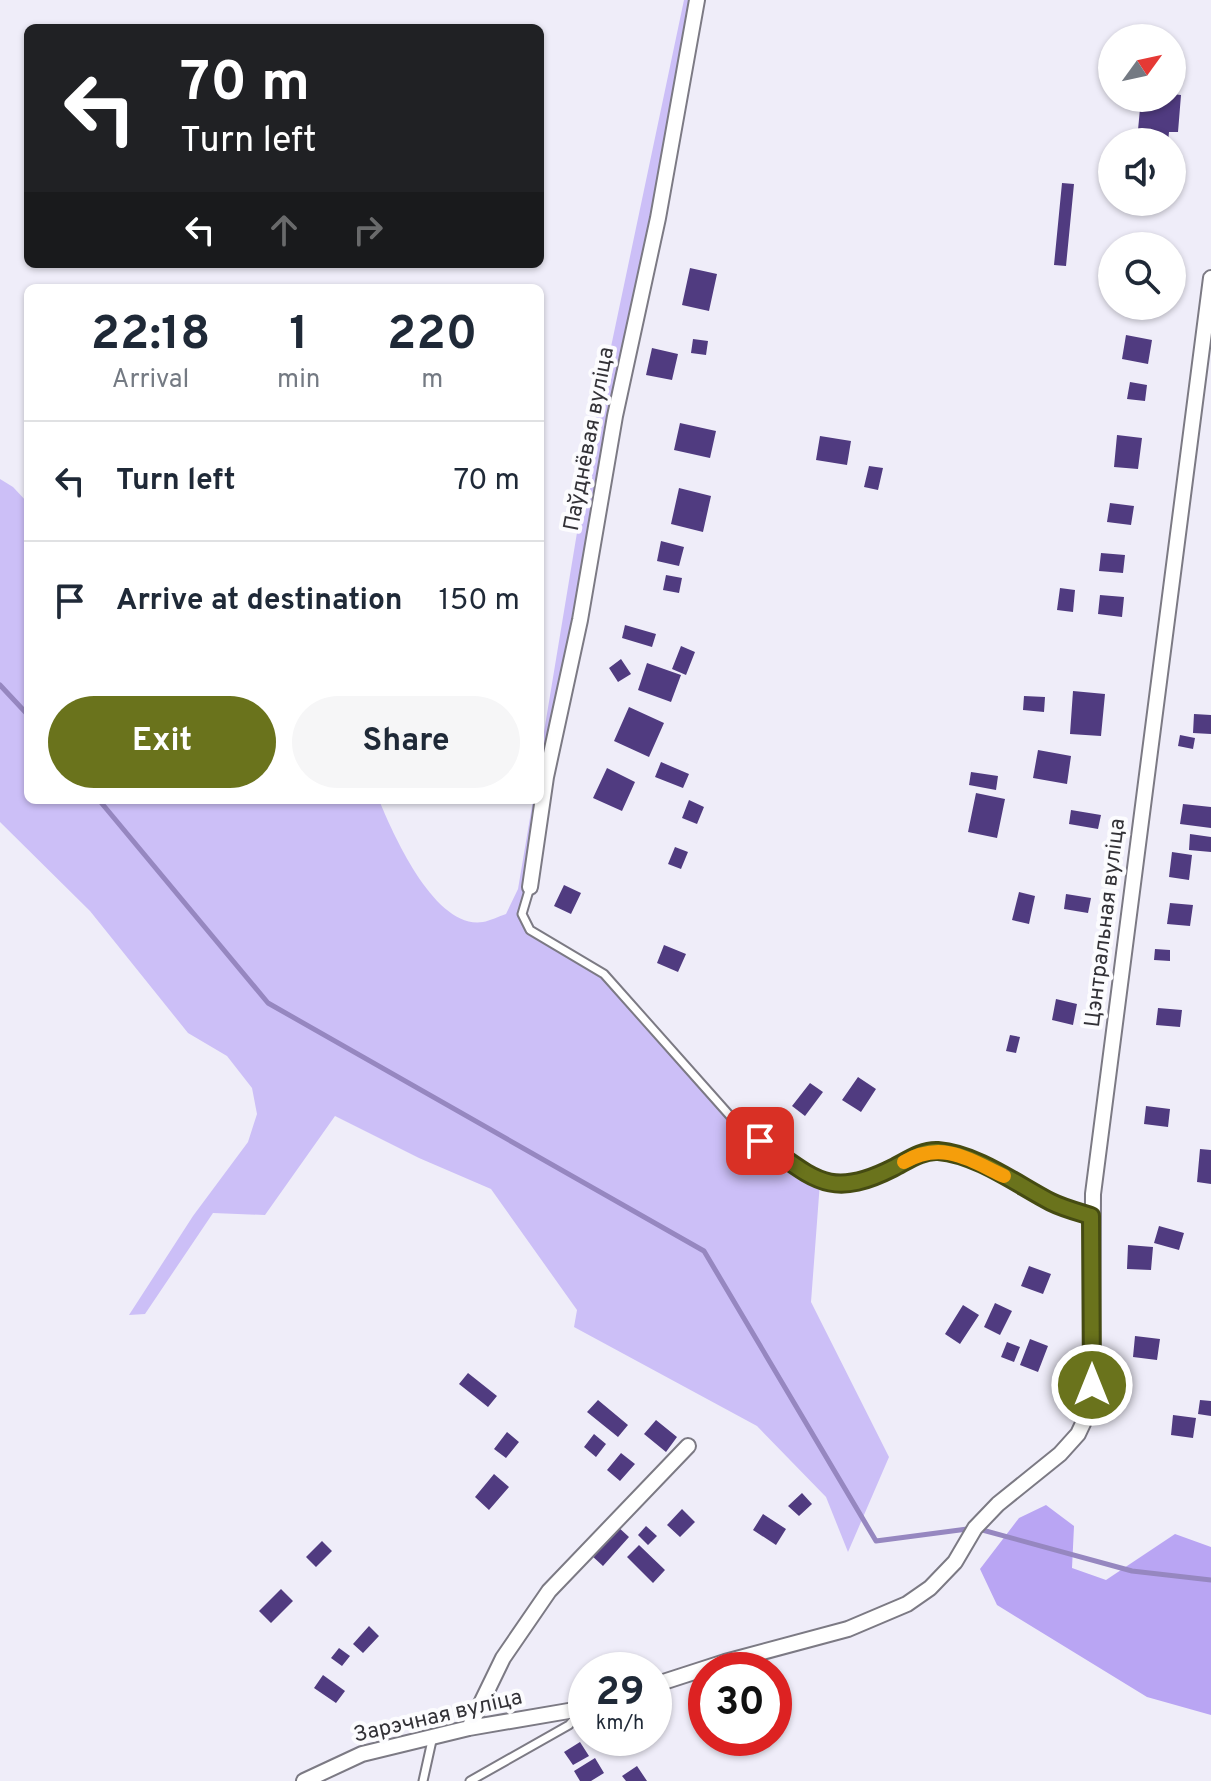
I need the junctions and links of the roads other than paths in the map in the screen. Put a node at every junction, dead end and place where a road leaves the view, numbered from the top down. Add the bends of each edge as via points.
1 (697, 0) edge
2 (1211, 278) edge
3 (544, 791) edge
4 (542, 804) edge
5 (530, 887) joint
6 (1091, 1216) junction
7 (688, 1446) dead end
8 (672, 1679) edge
9 (568, 1712) edge
10 (568, 1726) edge
11 (469, 1728) junction
12 (433, 1736) junction
13 (304, 1781) edge
14 (423, 1781) edge
15 (470, 1781) edge

1 - 3 street, Паўднёвая вуліца
2 - 6 street, Цэнтральная вуліца
4 - 5 street, Паўднёвая вуліца
5 - 6 lane via 522,914 530,930 604,974 740,1127 820,1182 843,1185 869,1179 936,1150 958,1155 1052,1203
6 - 8 street, Цэнтральная вуліца via 1092,1385 1086,1417 1060,1454 975,1528 955,1562 930,1588 893,1611
7 - 11 street via 549,1591 503,1658
9 - 11 street, Зарэчная вуліца
10 - 15 lane
11 - 12 street, Зарэчная вуліца
12 - 13 street, Зарэчная вуліца via 362,1754
12 - 14 lane

